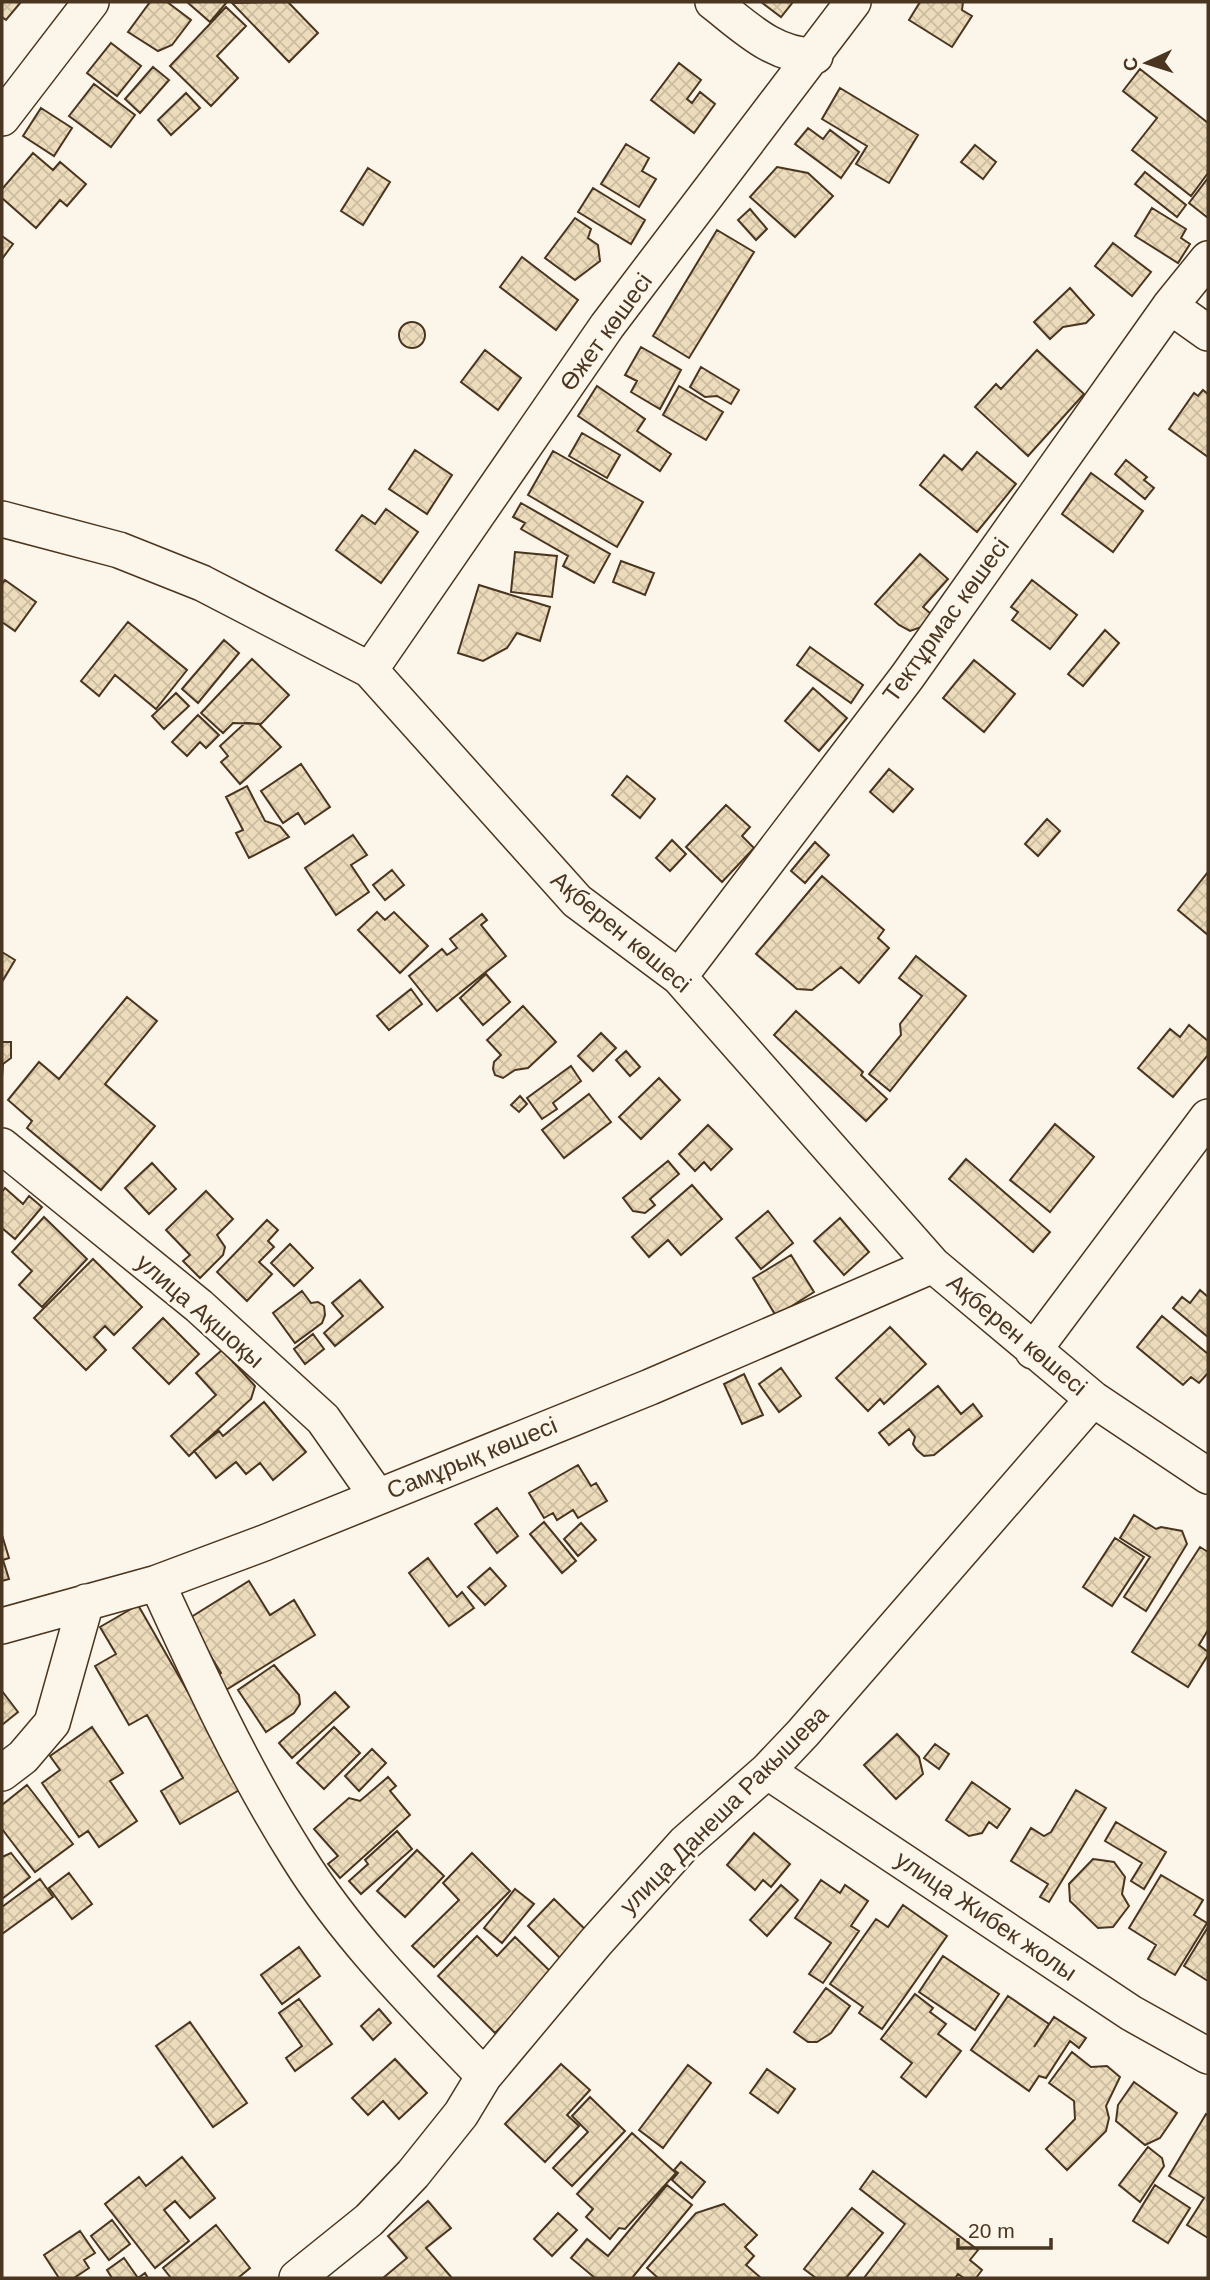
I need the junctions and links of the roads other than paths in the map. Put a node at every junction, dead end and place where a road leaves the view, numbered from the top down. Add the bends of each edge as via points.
1 (91, 2) edge
2 (713, 2) edge
3 (853, 2) edge
4 (815, 56) junction
5 (2, 118) edge
6 (1208, 259) edge
7 (1170, 306) junction
8 (1208, 333) edge
9 (2, 519) edge
10 (370, 670) junction
11 (679, 977) junction
12 (1208, 1117) edge
13 (2, 1146) edge
14 (933, 1265) junction
15 (1032, 1350) junction
16 (1093, 1399) junction
17 (1208, 1476) edge
18 (377, 1496) junction
19 (157, 1583) junction
20 (86, 1602) junction
21 (2, 1626) edge
22 (767, 1771) junction
23 (2, 1773) edge
24 (1208, 2056) edge
25 (484, 2076) junction
26 (297, 2278) edge

1 - 5 street
2 - 4 street via 767,44 799,56
3 - 4 street, Өжет көшесі
4 - 10 street, Өжет көшесі via 607,326
6 - 7 street, Тектұрмас көшесі
7 - 8 street
7 - 11 street, Тектұрмас көшесі via 906,677
9 - 10 street, Ақберен көшесі via 119,550 202,583
10 - 11 street, Ақберен көшесі via 577,901
11 - 14 street, Ақберен көшесі
12 - 15 street
13 - 18 street, улица Ақшоқы via 199,1306 323,1419
14 - 15 street, Ақберен көшесі
14 - 18 street, Самұрық көшесі via 650,1387
15 - 16 street, Ақберен көшесі
16 - 17 street, Ақберен көшесі
16 - 22 street, улица Данеша Ракышева
18 - 19 street, Самұрық көшесі
19 - 20 street, Самұрық көшесі
19 - 25 street via 227,1735 299,1859 375,1961
20 - 21 street, Самұрық көшесі
20 - 23 street via 52,1723 23,1757
22 - 24 street, улица Жибек жолы via 1131,2013
22 - 25 street, улица Данеша Ракышева via 685,1843
25 - 26 street, улица Данеша Ракышева via 461,2114 413,2174 369,2220

